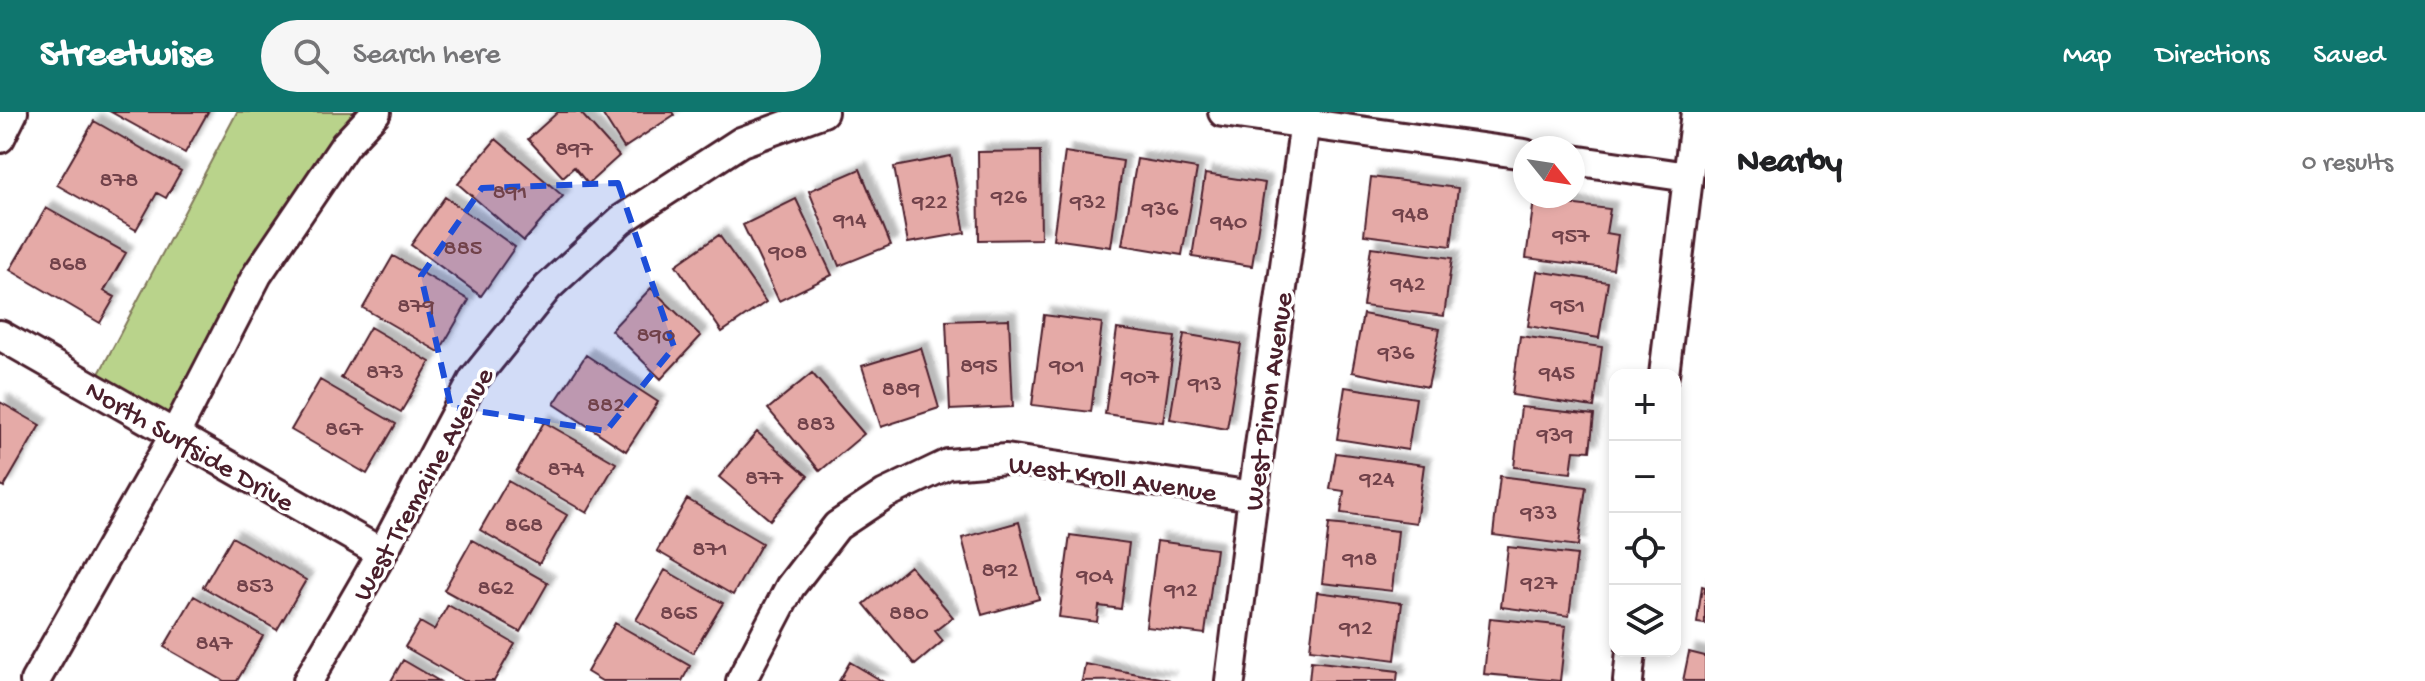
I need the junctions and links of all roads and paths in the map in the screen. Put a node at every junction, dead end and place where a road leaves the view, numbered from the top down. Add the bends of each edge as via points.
1 (13, 112) edge
2 (376, 112) edge
3 (823, 112) edge
4 (1223, 112) edge
5 (1696, 112) edge
6 (1305, 122) junction
7 (0, 138) edge
8 (1513, 152) edge
9 (1585, 162) edge
10 (1688, 177) junction
11 (0, 335) edge
12 (1665, 369) edge
13 (175, 434) junction
14 (1253, 496) junction
15 (382, 553) junction
16 (1630, 657) edge
17 (35, 681) edge
18 (308, 681) edge
19 (741, 681) edge
20 (1230, 681) edge
21 (1628, 681) edge

1 - 7 street
2 - 13 street via 345,145 257,275
3 - 15 street, West Tremaine Avenue via 741,142 621,220 548,287 474,379
4 - 6 street
5 - 10 street
6 - 8 street
6 - 14 street, West Pinon Avenue
9 - 10 street
10 - 12 street
11 - 13 street, North Surfside Drive
13 - 15 street, North Surfside Drive
13 - 17 street
14 - 19 street, West Kroll Avenue via 1006,459 948,464 885,494 837,526 790,587
14 - 20 street, West Pinon Avenue
15 - 18 street, West Tremaine Avenue
16 - 21 street

